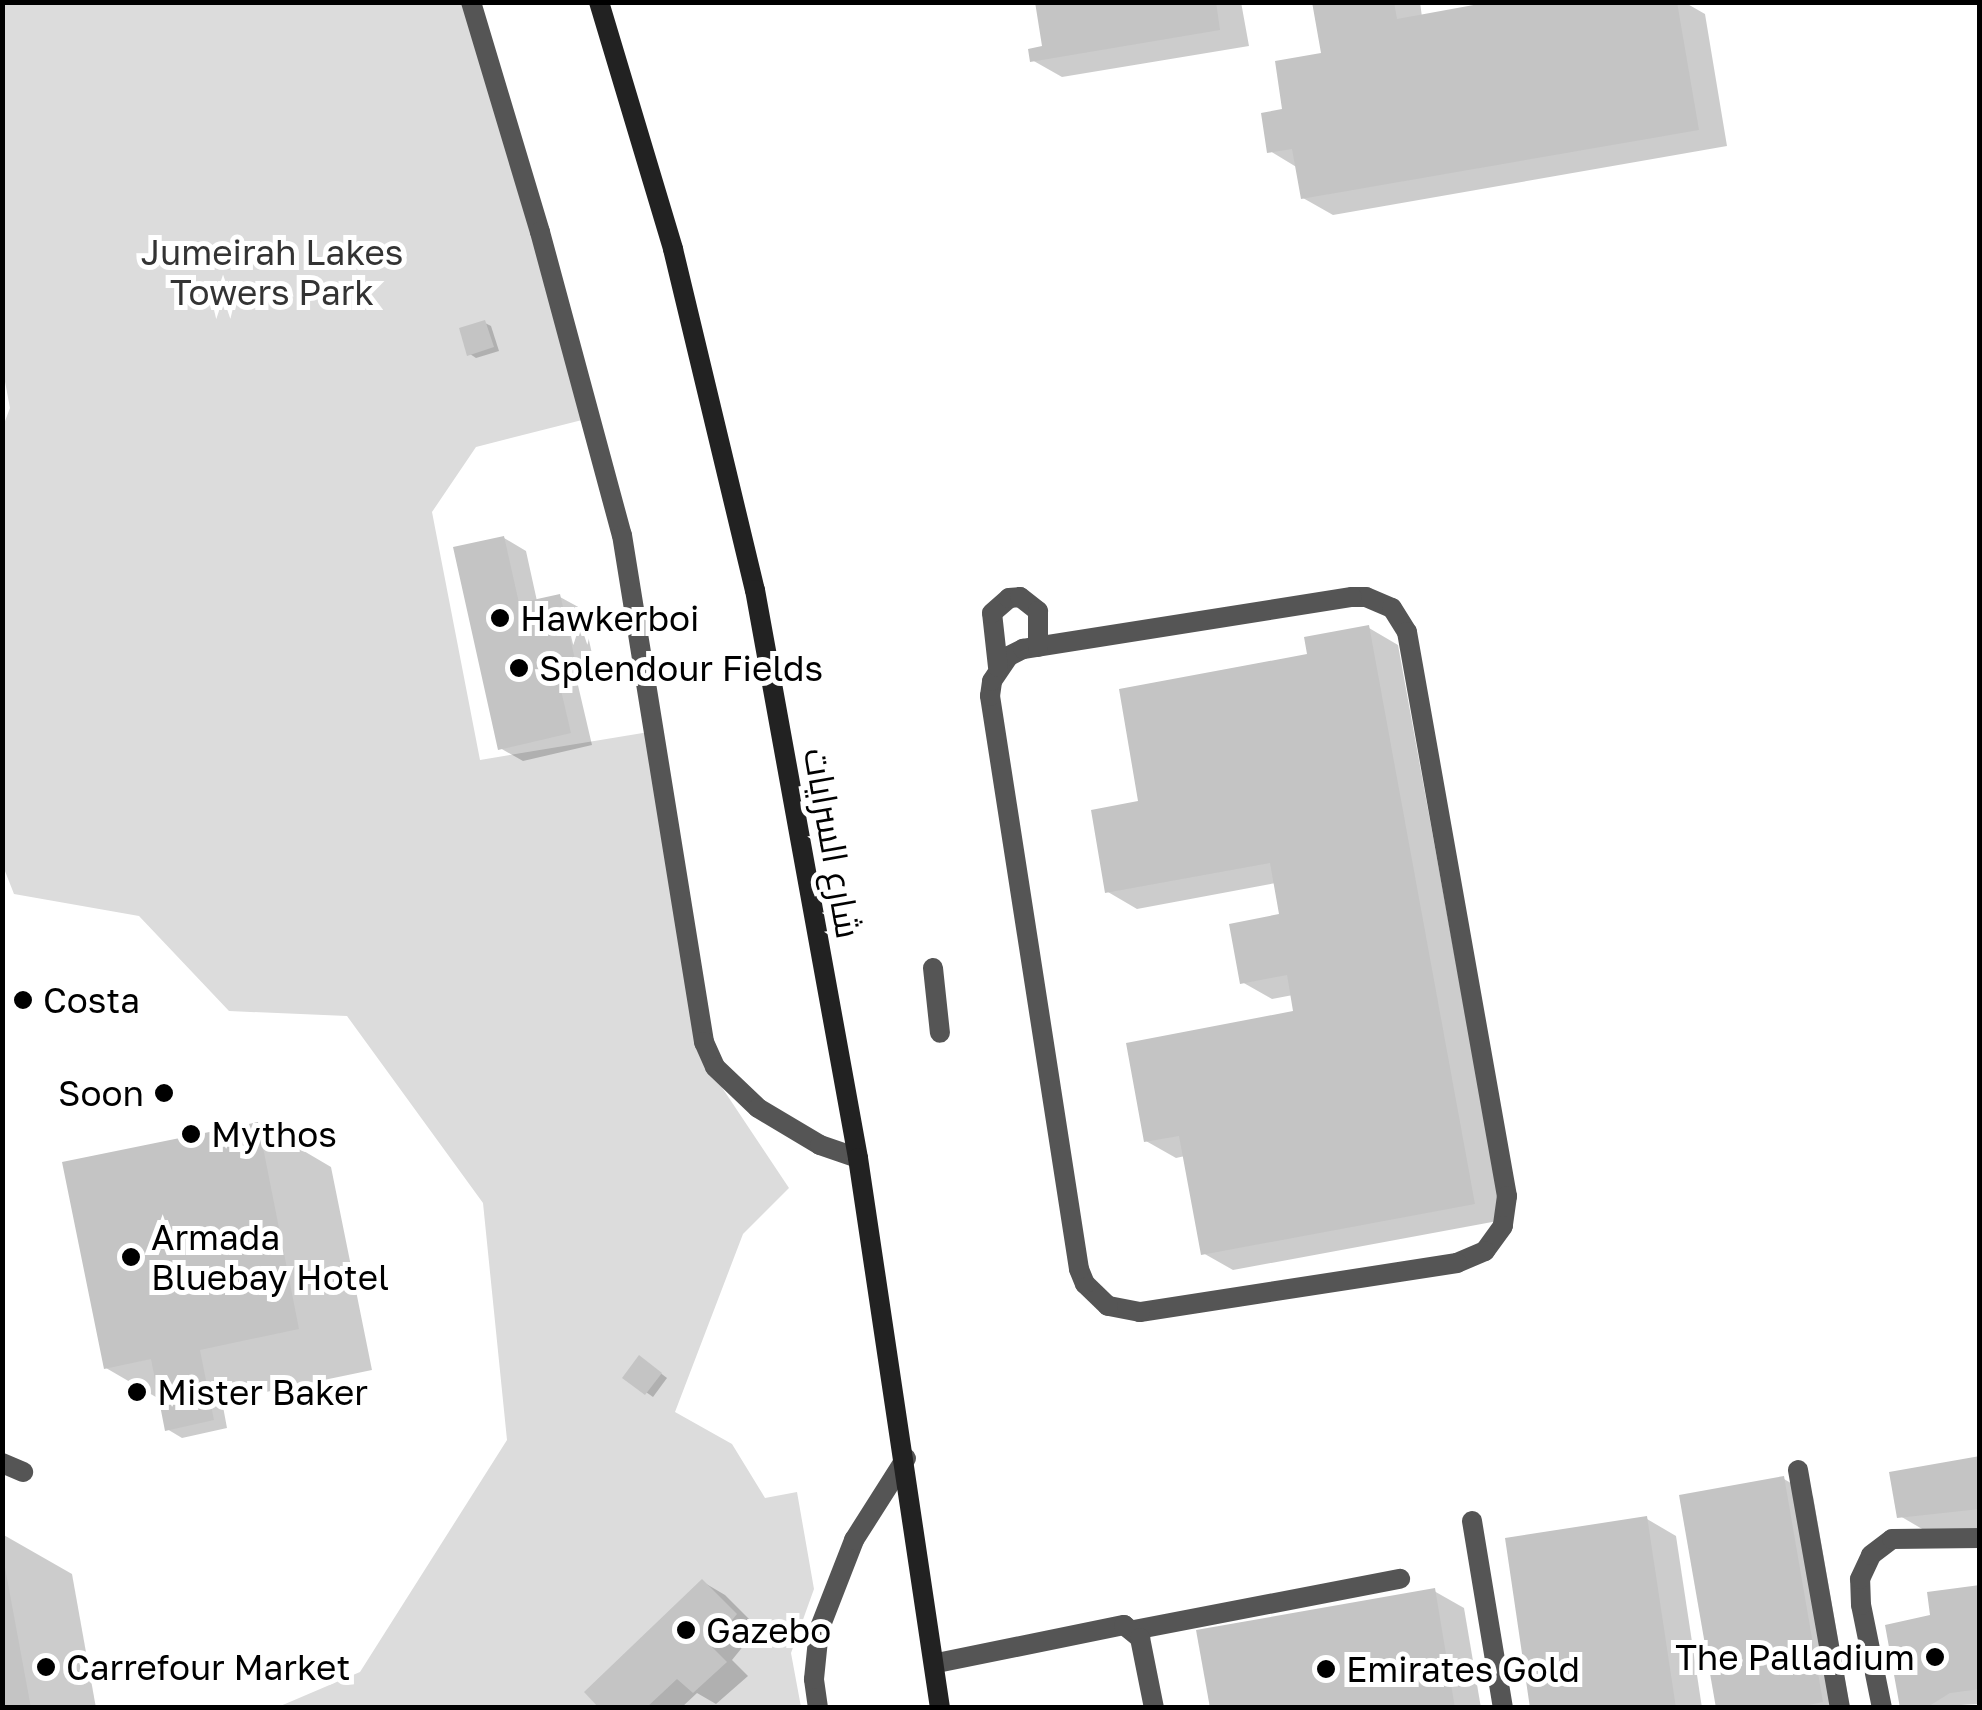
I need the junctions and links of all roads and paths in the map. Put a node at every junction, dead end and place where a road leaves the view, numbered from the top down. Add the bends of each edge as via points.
1 (471, 2) edge
2 (598, 2) edge
3 (1038, 647) junction
4 (998, 667) junction
5 (933, 968) dead end
6 (940, 1033) dead end
7 (858, 1158) junction
8 (906, 1458) junction
9 (2, 1462) edge
10 (1798, 1470) dead end
11 (23, 1472) dead end
12 (1472, 1521) dead end
13 (1980, 1538) edge
14 (1400, 1579) dead end
15 (1134, 1630) junction
16 (937, 1663) junction
17 (818, 1708) edge
18 (940, 1708) edge
19 (1154, 1708) edge
20 (1503, 1708) edge
21 (1840, 1708) edge
22 (1882, 1708) edge

1 - 7 lane via 622,535 704,1042 715,1067 758,1108 820,1145
2 - 7 main road, شارع السرايات via 674,249 756,590
3 - 4 lane via 1008,656
3 - 4 lane via 1038,611 1020,596 1008,598 992,614
3 - 4 lane via 1352,596 1380,600 1402,619 1506,1196 1503,1226 1485,1251 1457,1263 1140,1312 1095,1297 1079,1269 990,696
5 - 6 lane
7 - 8 main road, شارع السرايات
8 - 16 main road, شارع السرايات
8 - 17 lane via 854,1540 820,1630
9 - 11 lane
10 - 21 lane
12 - 20 lane
13 - 22 lane via 1892,1539 1871,1555 1860,1579 1861,1605
14 - 15 lane
15 - 16 lane via 1113,1624
15 - 19 lane via 1144,1648
16 - 18 main road, شارع السرايات

